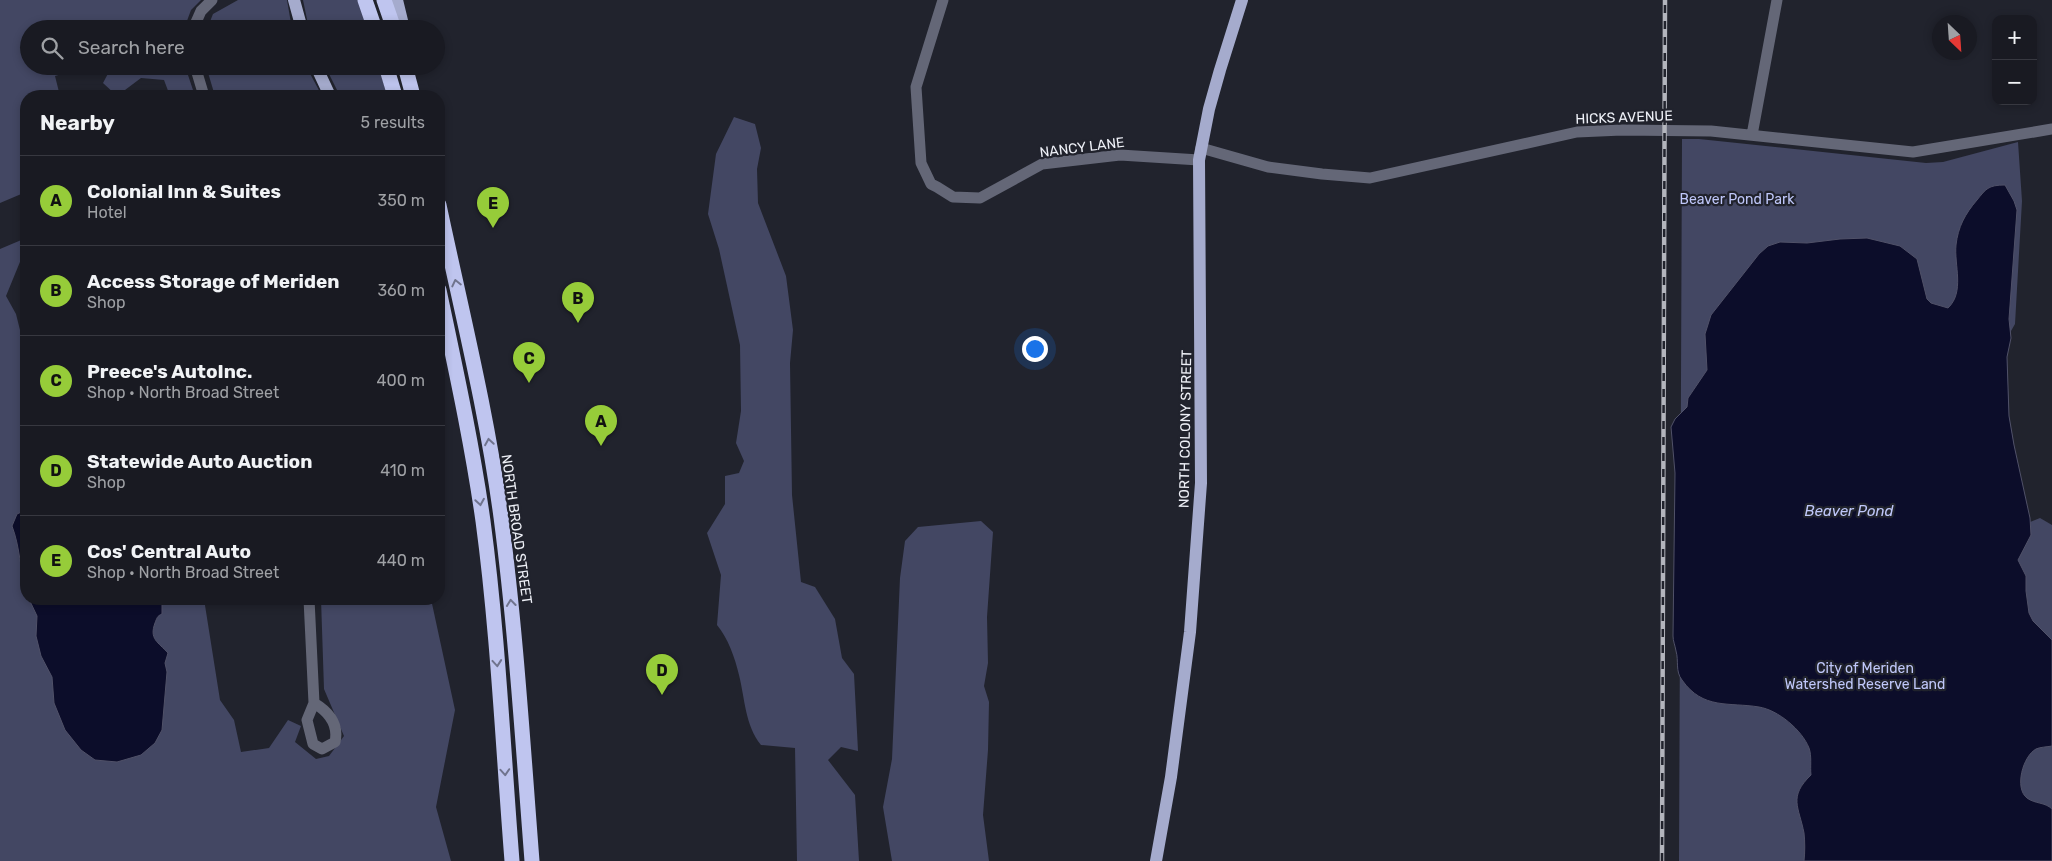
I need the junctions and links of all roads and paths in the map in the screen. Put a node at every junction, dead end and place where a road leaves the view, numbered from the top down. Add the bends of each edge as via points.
1 (212, 0) edge
2 (294, 0) edge
3 (365, 0) edge
4 (384, 0) edge
5 (397, 0) edge
6 (942, 0) edge
7 (1242, 0) edge
8 (1777, 0) edge
9 (197, 20) edge
10 (300, 20) edge
11 (372, 20) edge
12 (391, 20) edge
13 (402, 20) edge
14 (198, 75) edge
15 (320, 75) edge
16 (388, 75) edge
17 (408, 75) edge
18 (414, 75) edge
19 (202, 90) edge
20 (327, 90) edge
21 (392, 90) edge
22 (412, 90) edge
23 (414, 90) edge
24 (2052, 130) edge
25 (1752, 135) junction
26 (1200, 154) junction
27 (445, 233) edge
28 (445, 318) edge
29 (445, 335) edge
30 (452, 351) junction
31 (309, 605) edge
32 (518, 687) junction
33 (499, 690) junction
34 (314, 703) dead end
35 (512, 861) edge
36 (532, 861) edge
37 (1156, 861) edge

1 - 9 street
2 - 10 main road
3 - 11 highway
4 - 12 highway
5 - 13 main road
6 - 26 street, NANCY LANE via 916,87 921,163 931,184 953,197 980,198 1042,164 1120,155
7 - 26 main road, NORTH COLONY STREET via 1220,70
8 - 25 street
14 - 19 street
15 - 20 main road
16 - 21 highway
17 - 22 highway
18 - 23 main road
24 - 25 street, HICKS AVENUE via 1913,152
25 - 26 street, HICKS AVENUE via 1687,130 1577,132 1370,178 1268,167
26 - 37 main road, NORTH COLONY STREET via 1201,483 1190,632 1171,777
32 -> 27 highway, NORTH BROAD STREET via 501,516 479,390
28 - 30 highway
29 - 30 main road
30 -> 33 highway via 483,520
31 - 34 street
32 - 33 highway
32 - 36 highway, NORTH BROAD STREET
33 -> 35 highway

